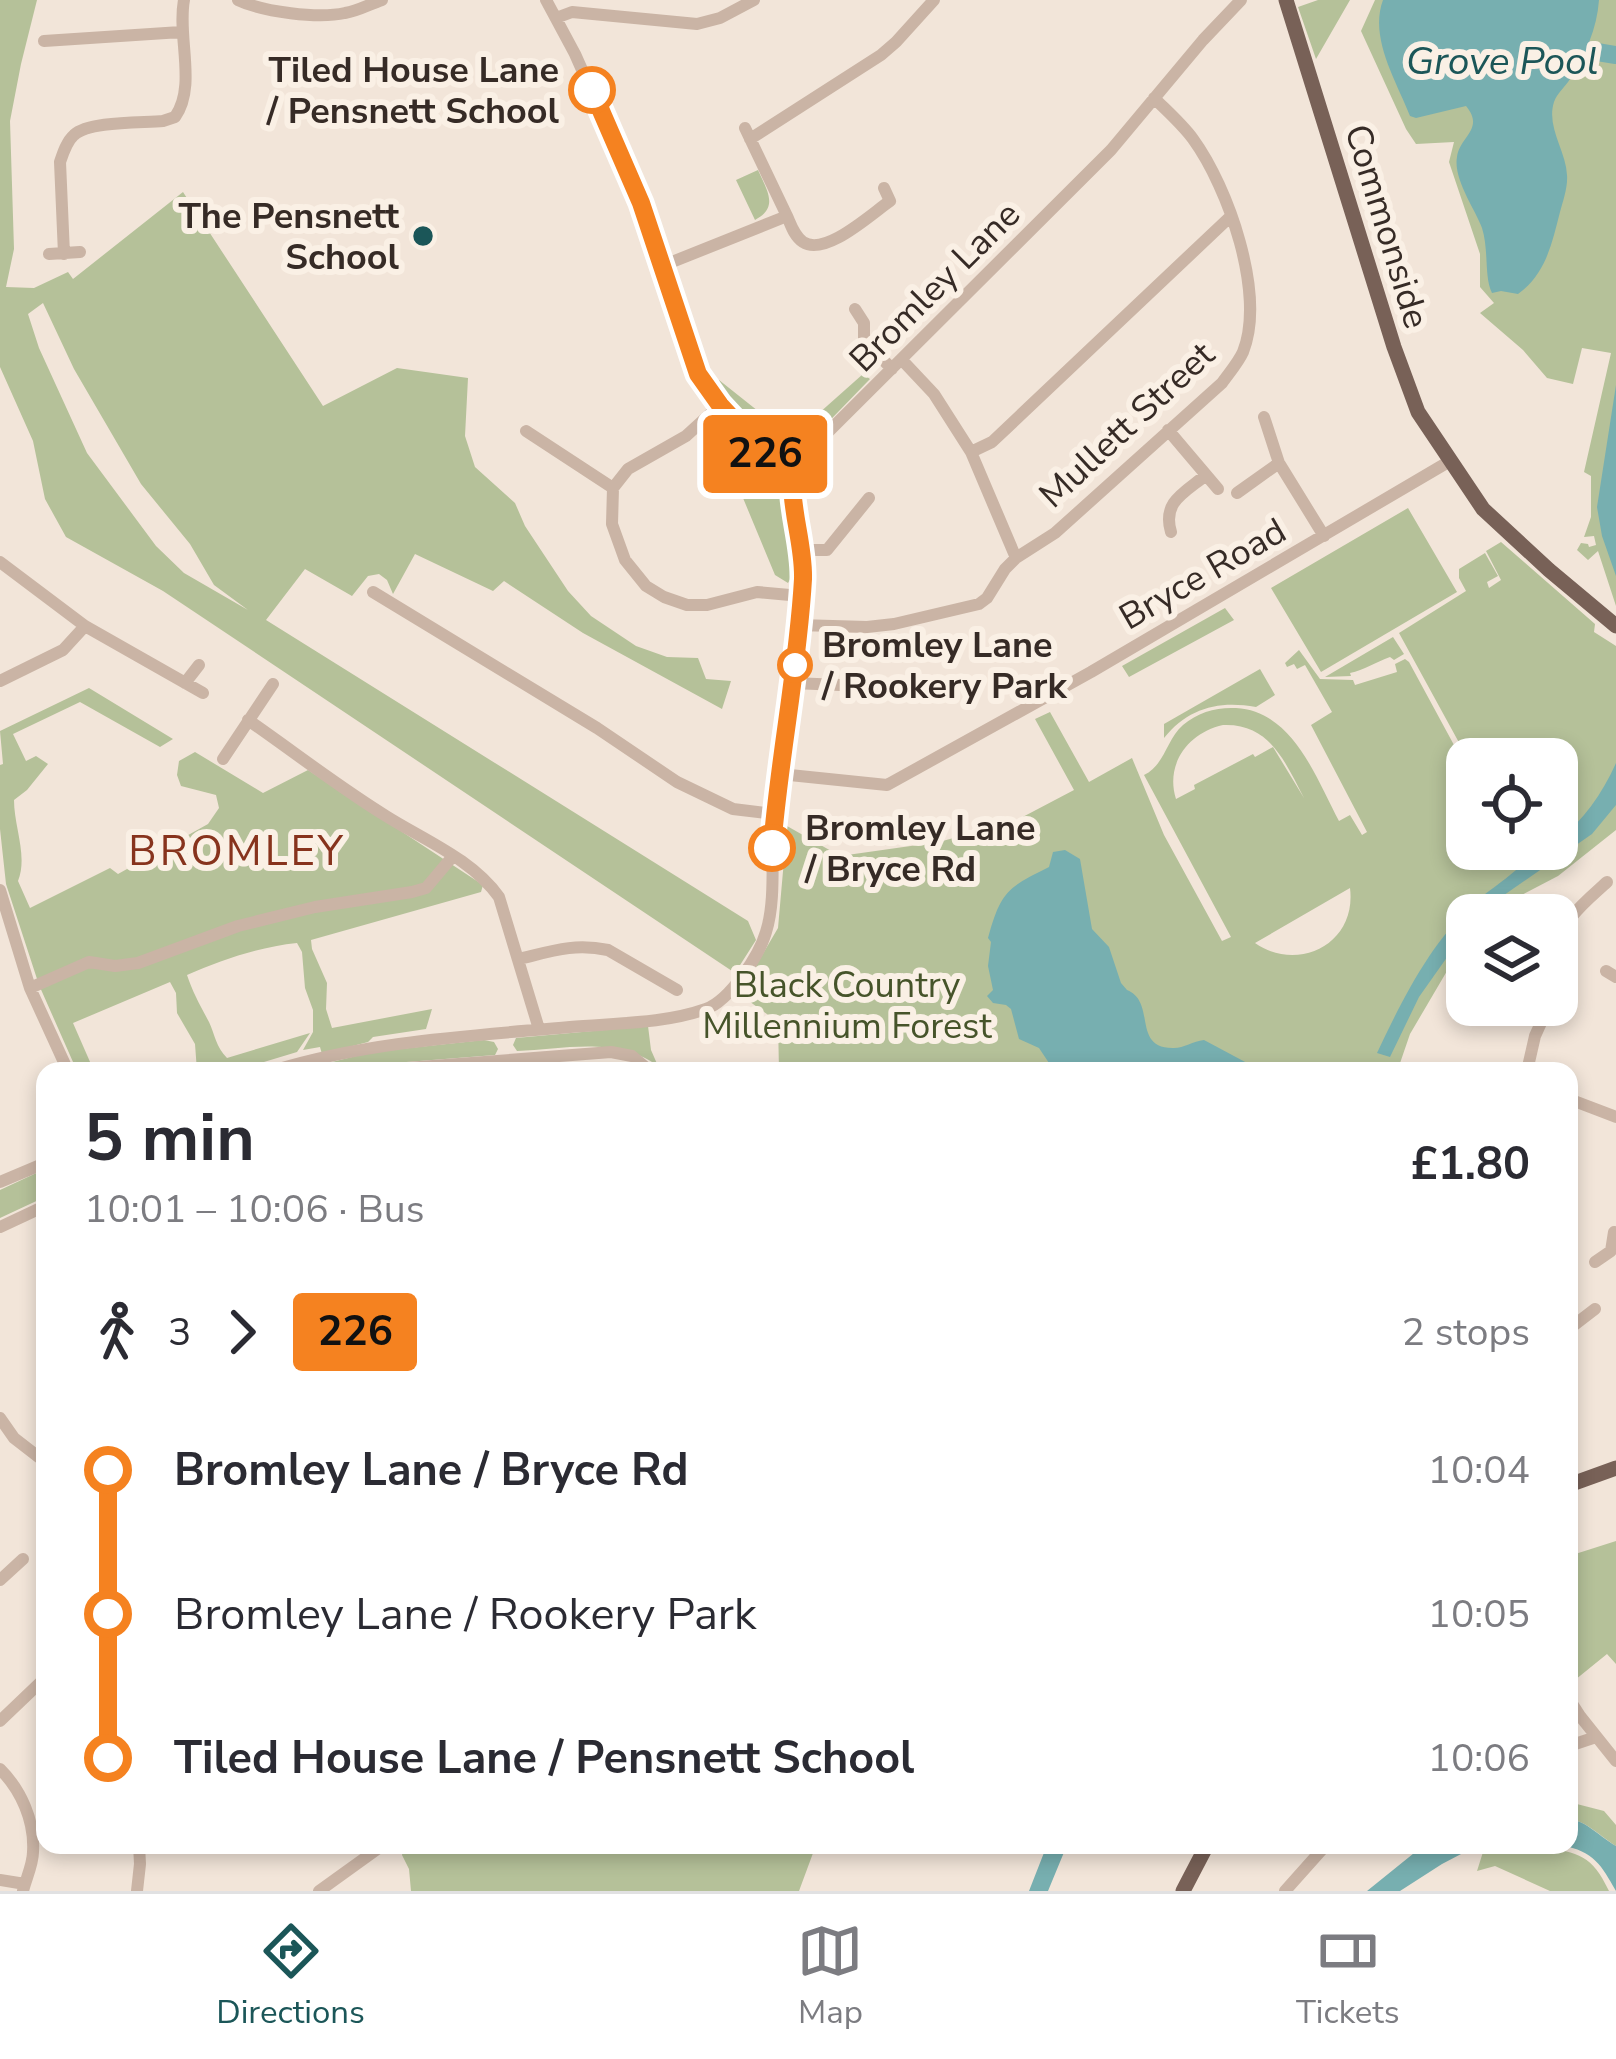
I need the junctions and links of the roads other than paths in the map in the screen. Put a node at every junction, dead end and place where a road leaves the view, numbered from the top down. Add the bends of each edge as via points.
1 (184, 0) edge
2 (382, 0) edge
3 (546, 0) edge
4 (754, 0) edge
5 (934, 0) edge
6 (1241, 0) edge
7 (1286, 0) edge
8 (246, 2) edge
9 (556, 18) junction
10 (181, 32) junction
11 (44, 40) dead end
12 (1154, 98) junction
13 (884, 188) dead end
14 (1231, 216) junction
15 (787, 217) junction
16 (80, 252) dead end
17 (662, 266) junction
18 (855, 309) dead end
19 (897, 365) junction
20 (720, 405) junction
21 (1264, 417) dead end
22 (1168, 430) junction
23 (526, 431) dead end
24 (971, 452) junction
25 (1450, 461) junction
26 (1279, 463) junction
27 (1206, 475) junction
28 (792, 478) junction
29 (613, 488) junction
30 (1218, 489) dead end
31 (1471, 489) junction
32 (1237, 493) dead end
33 (869, 499) dead end
34 (1171, 532) dead end
35 (1324, 536) junction
36 (802, 550) junction
37 (1016, 558) junction
38 (0, 562) edge
39 (373, 592) dead end
40 (801, 596) junction
41 (1616, 614) edge
42 (85, 626) junction
43 (798, 626) junction
44 (1616, 626) edge
45 (199, 665) dead end
46 (1, 677) edge
47 (185, 683) junction
48 (793, 683) junction
49 (273, 684) dead end
50 (864, 686) dead end
51 (203, 693) dead end
52 (248, 720) junction
53 (223, 759) dead end
54 (780, 774) junction
55 (774, 814) junction
56 (453, 856) junction
57 (1607, 882) dead end
58 (0, 890) edge
59 (1578, 908) edge
60 (519, 959) junction
61 (651, 975) junction
62 (30, 988) junction
63 (677, 989) dead end
64 (644, 992) dead end
65 (1540, 1026) edge
66 (539, 1030) junction
67 (505, 1033) junction
68 (64, 1062) edge
69 (309, 1062) edge
70 (507, 1062) joint
71 (639, 1062) edge
72 (1529, 1062) edge
73 (1578, 1102) edge
74 (1615, 1113) edge
75 (36, 1167) edge
76 (0, 1183) edge
77 (36, 1210) edge
78 (0, 1227) edge
79 (1614, 1232) edge
80 (1614, 1252) edge
81 (1594, 1262) dead end
82 (1595, 1309) dead end
83 (1578, 1319) edge
84 (0, 1418) edge
85 (36, 1455) edge
86 (1616, 1468) edge
87 (1578, 1482) edge
88 (23, 1559) dead end
89 (0, 1580) edge
90 (36, 1686) edge
91 (0, 1720) edge
92 (1578, 1721) edge
93 (1596, 1737) junction
94 (1578, 1743) edge
95 (1616, 1761) edge
96 (0, 1769) edge
97 (139, 1854) edge
98 (370, 1854) edge
99 (1202, 1854) edge
100 (1318, 1854) edge
101 (336, 1878) junction
102 (0, 1880) edge
103 (24, 1888) edge
104 (137, 1891) edge
105 (320, 1891) edge
106 (344, 1891) edge
107 (1183, 1891) edge
108 (1285, 1891) edge

1 - 10 street
2 - 8 street via 311,15
3 - 9 street
4 - 9 street via 697,24 572,12
5 - 15 street via 881,55 748,134
6 - 12 street, Bromley Lane
7 - 25 main road, Commonside via 1394,347 1418,412
9 - 17 street
10 - 11 street
10 - 16 street via 185,100 175,117 87,127 65,148 56,254
12 - 14 street, Mullett Street via 1191,135
12 - 19 street, Bromley Lane
13 - 15 street via 890,201 821,246 800,240
14 - 22 street, Mullett Street via 1252,302 1242,356
14 - 24 street via 992,442
15 - 17 street
17 - 20 street via 698,374
18 - 19 street via 864,340
19 - 24 street via 934,394
19 - 28 street, Bromley Lane
20 - 28 street
20 - 29 street
21 - 26 street
22 - 27 street
22 - 37 street, Mullett Street
23 - 29 street
24 - 37 street
25 - 31 main road, Commonside
25 - 35 street, Bryce Road
26 - 32 street
26 - 35 street
27 - 30 street
27 - 34 street via 1171,505
28 - 36 street
29 - 40 street via 612,524 625,560 664,597 707,605 757,592
31 - 41 main road
31 - 44 main road via 1483,509
33 - 36 street via 827,550
35 - 54 street, Bryce Road via 887,785
36 - 40 street
37 - 43 street, Mullett Street via 971,607 866,627
38 - 42 street
39 - 55 street via 676,782 722,806
40 - 43 street
42 - 46 street via 63,650
42 - 47 street
43 - 48 street
45 - 47 street
47 - 51 street
48 - 50 street
48 - 54 street
49 - 52 street
52 - 53 street
52 - 56 street
54 - 55 street
55 - 66 street via 762,944 718,1004
56 - 60 street via 499,897
56 - 62 street via 426,888 238,926 138,963 89,962
57 - 59 street
58 - 62 street
60 - 61 street via 577,945 608,950
60 - 66 street
61 - 63 street
61 - 64 street
62 - 68 street
65 - 72 street
66 - 67 street
67 - 69 street via 380,1045
67 - 70 street
70 - 71 street via 611,1052
73 - 74 street
75 - 76 street
77 - 78 street
79 - 80 street
80 - 81 street
82 - 83 street
84 - 85 street
86 - 87 main road
88 - 89 street
90 - 91 street
92 - 93 street
93 - 94 street
93 - 95 street
96 - 103 street via 28,1816 34,1851
97 - 104 street
98 - 101 street
99 - 107 main road
100 - 108 street
101 - 105 street
101 - 106 street
102 - 103 street

